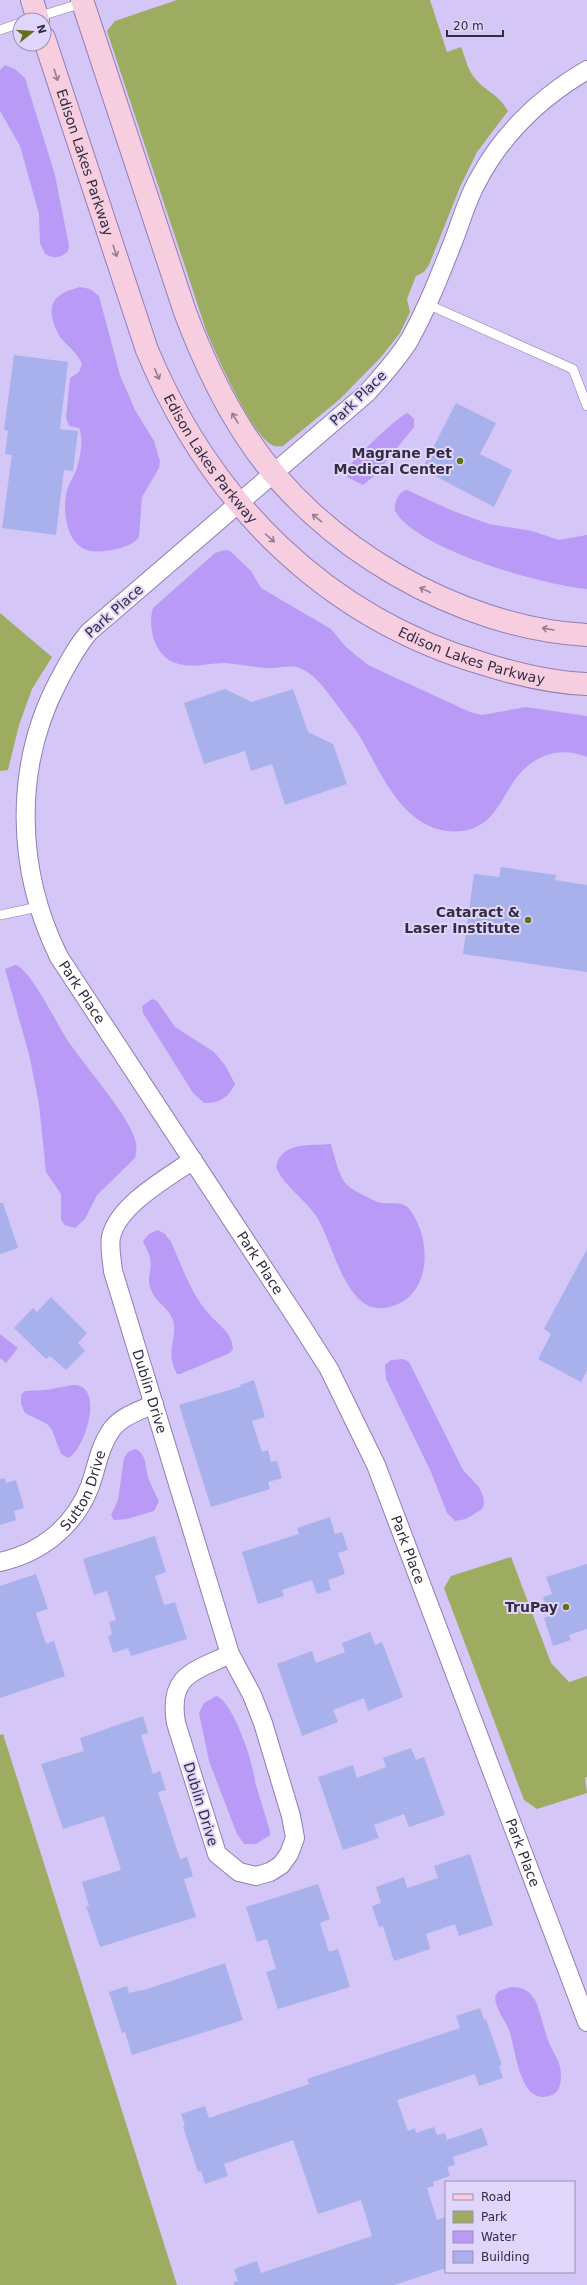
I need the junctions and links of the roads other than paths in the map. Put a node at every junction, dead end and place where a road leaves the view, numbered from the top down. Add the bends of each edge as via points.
1 (83, 1) edge
2 (45, 12) edge
3 (12, 25) edge
4 (0, 30) edge
5 (49, 52) edge
6 (587, 70) edge
7 (427, 304) junction
8 (587, 406) edge
9 (275, 473) junction
10 (237, 504) junction
11 (587, 635) edge
12 (587, 684) edge
13 (38, 907) junction
14 (0, 915) edge
15 (192, 1160) junction
16 (154, 1404) junction
17 (0, 1562) edge
18 (230, 1654) junction
19 (587, 2022) edge

1 - 2 lane
9 -> 1 street via 248,440 202,357
3 - 4 lane
5 -> 10 street, Edison Lakes Parkway via 145,343 160,380 188,436
6 - 7 street, Park Place via 537,105 513,128 496,151 477,181
7 - 8 lane via 573,369
7 - 9 street, Park Place via 410,339 391,366
9 - 10 street, Park Place
11 -> 9 street via 527,626 490,616 420,588 360,552 308,510
10 -> 12 street, Edison Lakes Parkway via 266,535 306,569 395,630 462,658 514,673
10 - 13 street, Park Place via 89,632 80,643 47,702 33,746 26,794 25,832 30,873
13 - 14 lane
13 - 15 street, Park Place via 59,957
15 - 16 street, Dublin Drive via 132,1204 120,1217 111,1237 113,1271
15 - 19 street, Park Place via 329,1369 376,1464
16 - 17 street, Sutton Drive via 129,1415 112,1429 100,1450 90,1486 79,1509 62,1529 37,1549
16 - 18 street, Dublin Drive
18 - 18 street, Dublin Drive via 252,1695 263,1723 292,1816 295,1838 289,1854 281,1865 256,1876 239,1872 217,1854 173,1706 177,1690 188,1674

